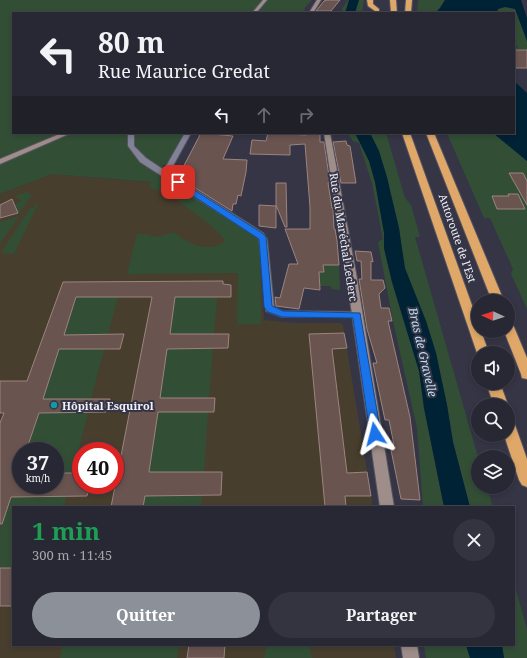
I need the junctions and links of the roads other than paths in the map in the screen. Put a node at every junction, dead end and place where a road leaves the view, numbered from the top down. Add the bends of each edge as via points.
1 (265, 0) edge
2 (319, 0) edge
3 (370, 0) edge
4 (393, 0) edge
5 (409, 0) edge
6 (377, 9) edge
7 (255, 12) edge
8 (311, 12) edge
9 (394, 12) edge
10 (408, 12) edge
11 (66, 134) edge
12 (131, 134) edge
13 (187, 134) edge
14 (327, 134) edge
15 (406, 134) edge
16 (430, 134) edge
17 (0, 162) edge
18 (165, 174) junction
19 (495, 294) edge
20 (356, 315) junction
21 (512, 338) edge
22 (481, 346) edge
23 (527, 374) edge
24 (514, 442) edge
25 (527, 480) edge
26 (387, 506) edge
27 (409, 646) edge
28 (411, 658) edge

1 - 7 street
2 - 8 street
3 - 6 highway via 370,5
4 - 9 highway
5 - 10 highway
11 - 17 street
12 - 18 street via 130,142 142,160
13 - 18 street
14 - 20 street, Rue du Maréchal Leclerc
15 - 22 highway, Autoroute de l’Est
16 - 19 highway, Autoroute de l’Est
18 - 20 street via 260,235 263,239 268,307 271,310 282,314
20 - 26 street, Rue du Maréchal Leclerc
21 - 23 highway
24 - 25 highway
27 - 28 street

